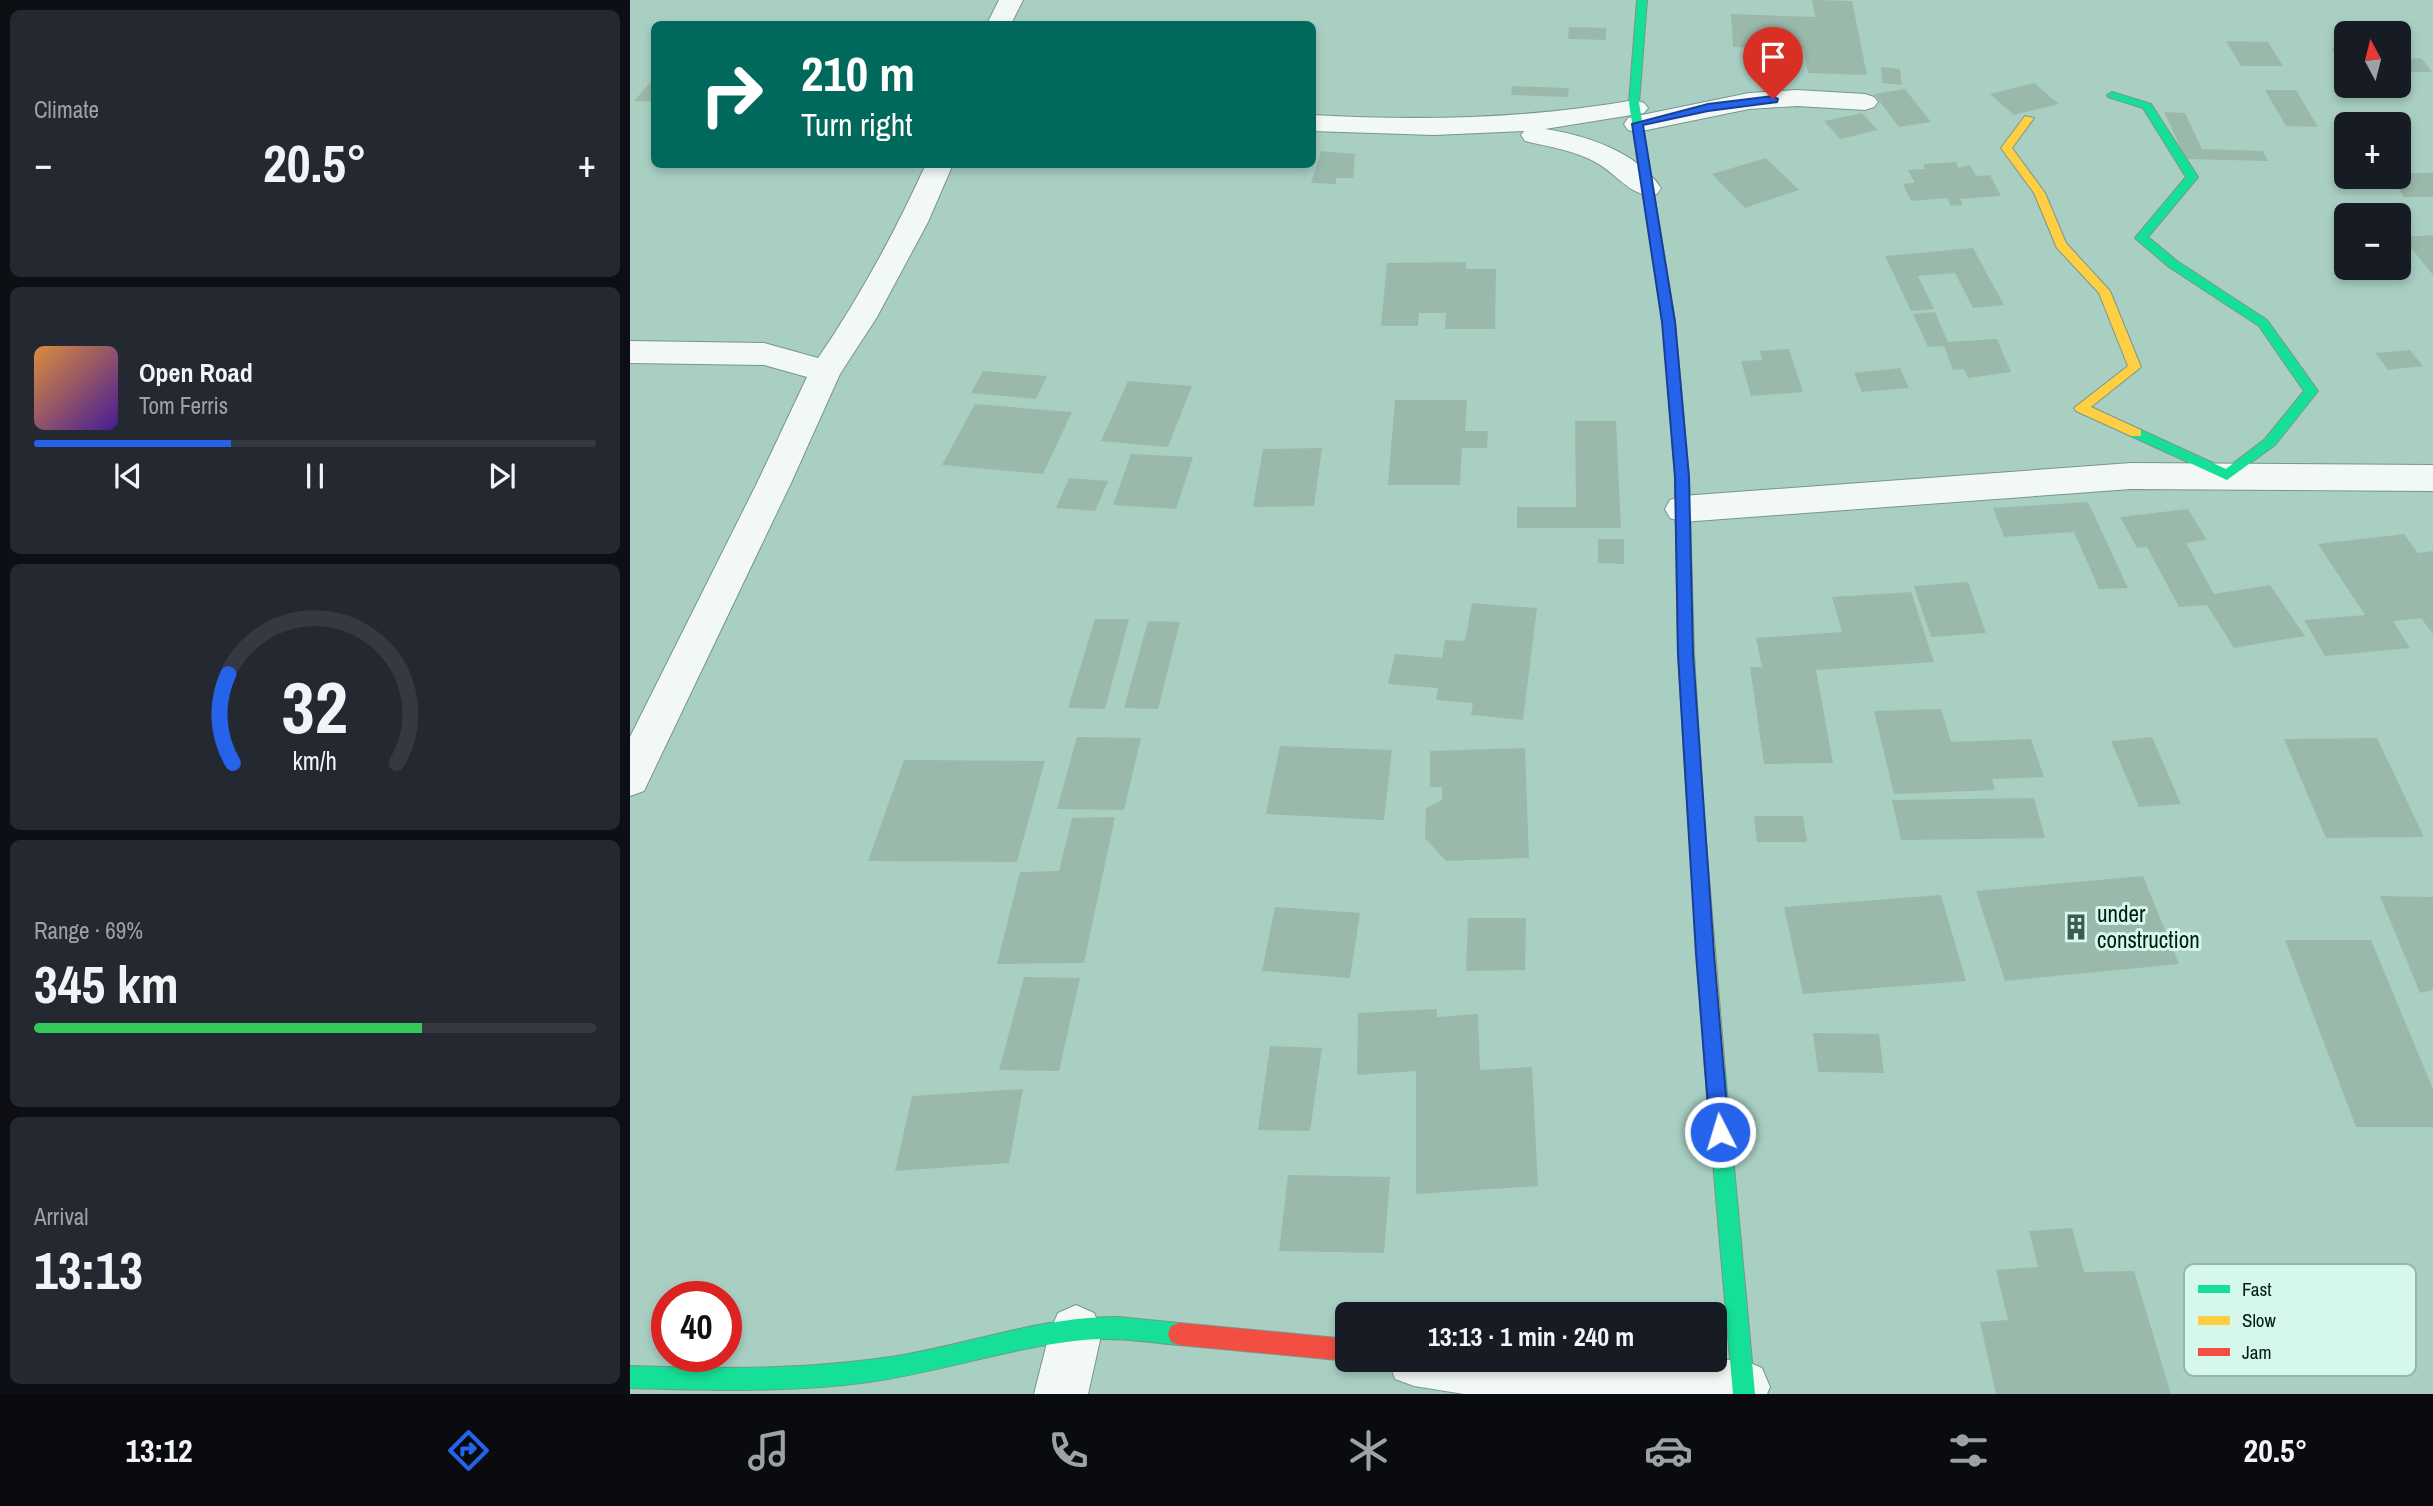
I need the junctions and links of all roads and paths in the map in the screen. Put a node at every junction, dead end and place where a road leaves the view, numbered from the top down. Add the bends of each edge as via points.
1 (1011, 0) edge
2 (1642, 0) edge
3 (1000, 21) edge
4 (2112, 95) dead end
5 (1866, 102) dead end
6 (1636, 116) junction
7 (2029, 118) dead end
8 (1316, 123) edge
9 (1456, 125) junction
10 (938, 168) edge
11 (1647, 188) junction
12 (630, 352) edge
13 (825, 371) junction
14 (2227, 475) junction
15 (2433, 478) edge
16 (1682, 509) junction
17 (630, 778) edge
18 (1076, 1331) junction
19 (1335, 1349) edge
20 (1494, 1372) edge
21 (630, 1377) edge
22 (1744, 1391) edge
23 (1061, 1394) edge

1 - 3 street
2 - 6 street
4 - 14 street via 2147,106 2192,177 2141,238 2263,323 2311,391 2270,442
5 - 6 street via 1797,98
6 - 9 street
6 - 11 street
7 - 14 street via 2006,148 2039,193 2061,245 2104,291 2135,366 2081,408
8 - 9 street
9 - 11 street via 1586,146 1624,166
10 - 13 street via 862,317
11 - 16 street via 1668,322
12 - 13 street via 764,354
13 - 17 street
14 - 15 street
14 - 16 street via 2131,476
16 - 22 street via 1705,954
18 - 19 street via 1110,1328
18 - 21 street via 815,1378
18 - 23 street
20 - 22 street via 1580,1385

